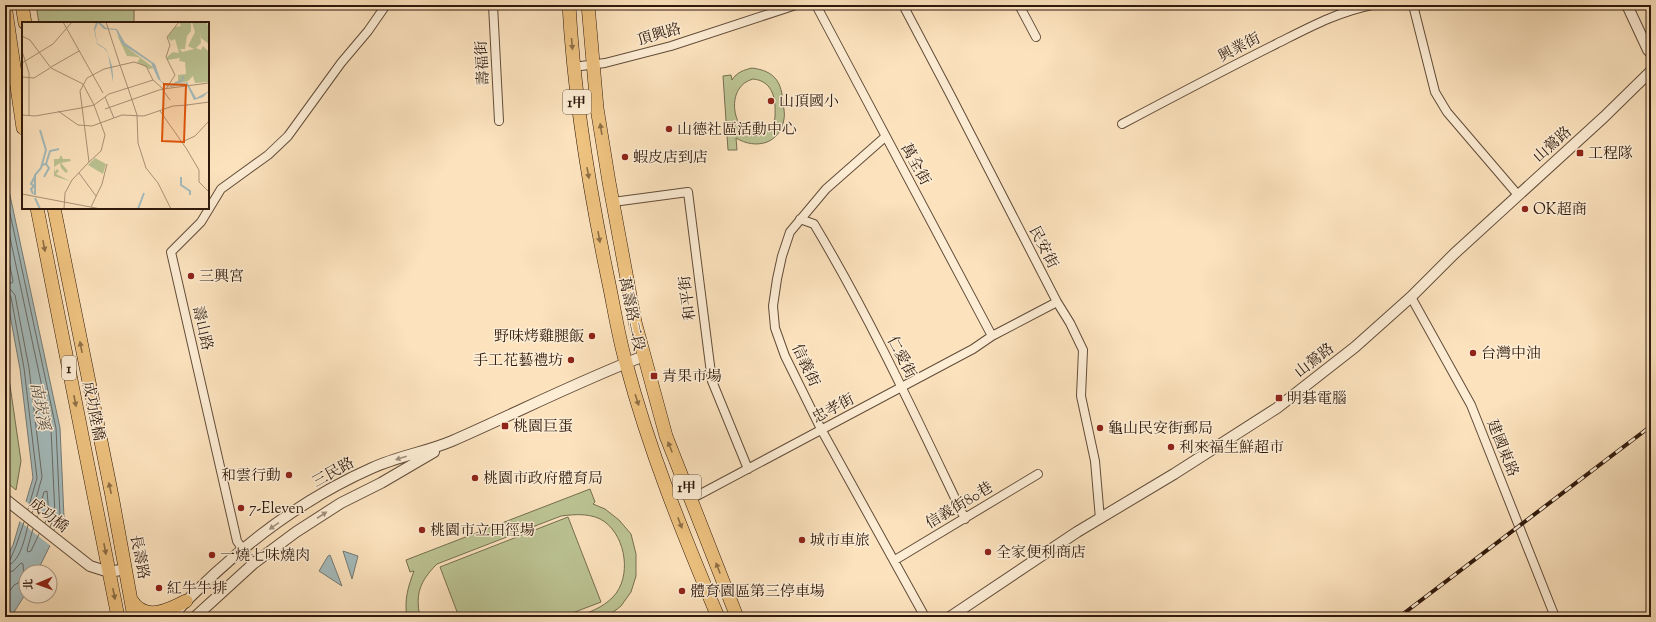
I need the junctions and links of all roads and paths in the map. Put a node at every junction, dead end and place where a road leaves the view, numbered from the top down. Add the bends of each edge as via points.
1 (5, 5) edge
2 (22, 5) edge
3 (386, 5) edge
4 (493, 5) edge
5 (569, 5) edge
6 (588, 5) edge
7 (796, 5) edge
8 (816, 5) edge
9 (903, 5) edge
10 (1019, 5) edge
11 (1372, 5) edge
12 (1413, 5) edge
13 (1627, 5) edge
14 (25, 22) edge
15 (1036, 37) dead end
16 (1651, 52) edge
17 (593, 66) junction
18 (574, 67) junction
19 (1651, 70) edge
20 (22, 121) edge
21 (499, 121) dead end
22 (1122, 124) dead end
23 (885, 136) junction
24 (1518, 195) junction
25 (613, 202) junction
26 (37, 209) edge
27 (54, 209) edge
28 (209, 209) edge
29 (209, 209) edge
30 (800, 219) junction
31 (1411, 297) junction
32 (1056, 302) junction
33 (989, 338) junction
34 (644, 356) junction
35 (626, 363) junction
36 (901, 387) junction
37 (821, 429) junction
38 (451, 441) junction
39 (748, 469) junction
40 (1038, 474) dead end
41 (691, 499) junction
42 (6, 500) edge
43 (965, 519) junction
44 (1100, 519) junction
45 (118, 526) joint
46 (242, 550) junction
47 (895, 560) junction
48 (253, 564) junction
49 (126, 569) junction
50 (109, 572) junction
51 (132, 601) junction
52 (186, 601) junction
53 (118, 617) edge
54 (134, 617) edge
55 (171, 617) edge
56 (195, 617) edge
57 (718, 617) edge
58 (737, 617) edge
59 (925, 617) edge
60 (950, 617) edge
61 (1555, 617) edge

1 - 20 main road
2 - 14 main road
3 - 29 street, 壽山路 via 288,136 268,155 221,189
4 - 21 street, 壽福街
5 -> 18 main road, 萬壽路二段 / 1甲
6 - 17 main road, 萬壽路二段 / 1甲
7 - 17 street, 頂興路 via 672,46
8 - 23 street, 萬全街
9 - 32 street, 民安街
10 - 15 street
11 - 22 street, 興業街 via 1325,20
12 - 24 street via 1435,92 1447,112
13 - 16 street
17 - 18 street, 頂興路
25 -> 17 main road, 萬壽路二段 / 1甲 via 597,108
18 -> 35 main road, 萬壽路二段 / 1甲 via 578,110 599,233
19 - 24 street, 山鶯路 via 1604,117
23 - 30 street, 信義街 via 826,189
23 - 33 street, 萬全街 via 941,237
24 - 31 street, 山鶯路
25 - 34 main road, 萬壽路二段 / 1甲 via 635,322
25 - 39 street, 和平街 via 688,192 712,381
26 -> 50 main road, 成功陸橋 / 1
45 -> 27 main road, 成功陸橋 / 1
28 - 46 street, 壽山路 via 201,222 171,252 236,535
30 - 36 street, 仁愛街 via 814,224 845,276
30 - 37 street, 信義街 via 790,232 782,256 773,306 775,328
31 - 44 street, 山鶯路 via 1356,347 1277,408
31 - 61 street, 建國東路 via 1471,405
32 - 33 street, 忠孝街
32 - 44 street, 民安街 via 1083,350 1081,396 1095,461
33 - 36 street, 忠孝街
34 - 35 street, 三民路
41 -> 34 main road, 萬壽路二段 / 1甲 via 666,436
35 - 38 street, 三民路
35 -> 57 main road, 萬壽路二段 / 1甲 via 661,476
36 - 37 street, 忠孝街
36 - 43 street, 仁愛街
37 - 39 street, 忠孝街
37 - 47 street, 信義街
38 -> 46 street, 三民路 via 349,478 289,515
48 -> 38 street, 三民路 via 323,515
39 - 41 street, 忠孝街
40 - 43 street, 信義街80巷
58 -> 41 main road, 萬壽路二段 / 1甲
42 - 50 street, 成功橋 via 90,566
43 - 47 street, 信義街80巷
44 - 60 street, 山鶯路
45 - 49 main road, 長壽路 / 1
46 - 48 street, 壽山路
46 - 52 street, 三民路
47 - 59 street, 信義街
48 - 56 street, 三民路
49 - 50 street
49 - 51 main road, 長壽路 / 1
50 -> 53 main road, 1
51 - 52 main road via 141,611 151,613 171,609
51 - 54 main road, 長壽路 / 1
52 - 55 street, 三民路

